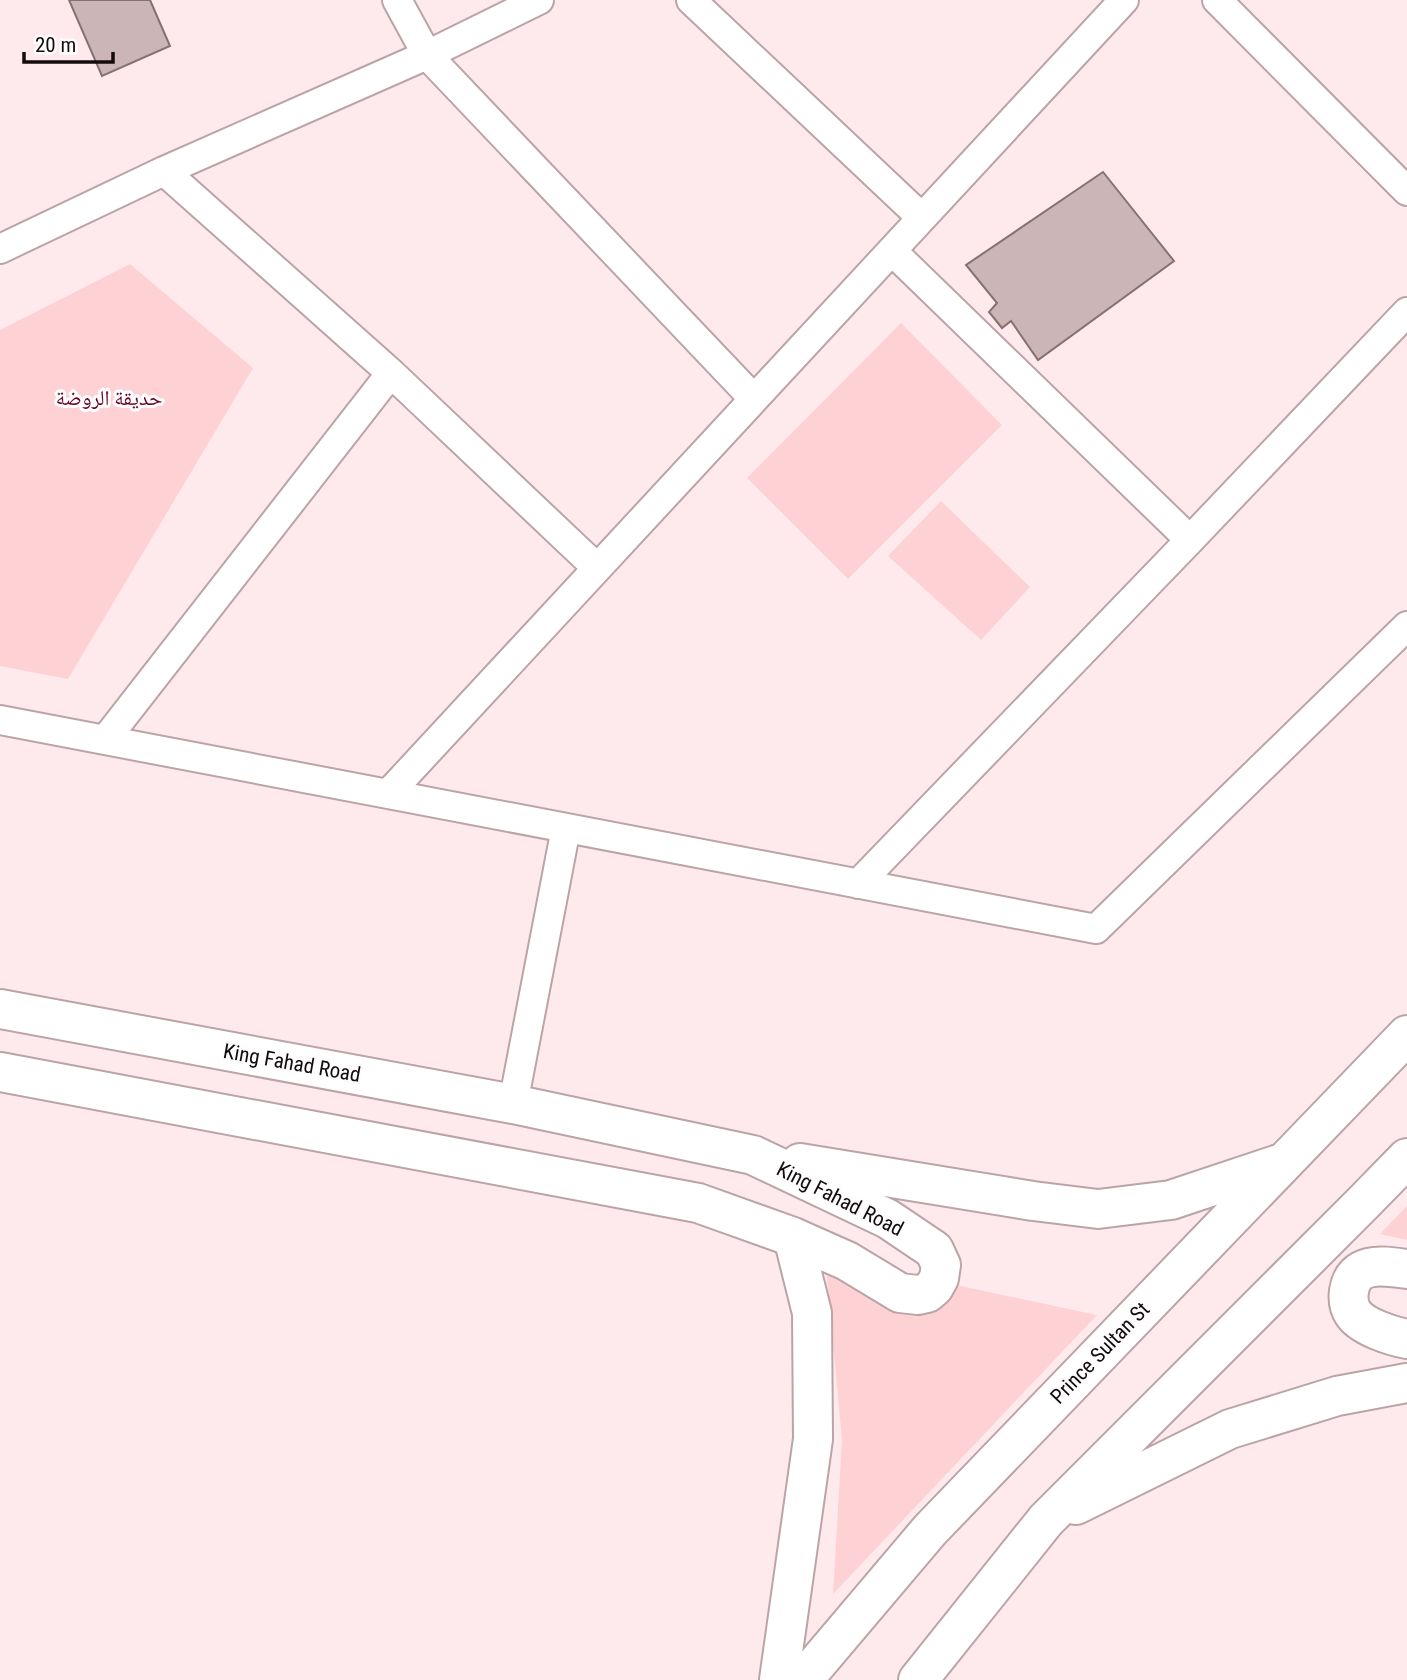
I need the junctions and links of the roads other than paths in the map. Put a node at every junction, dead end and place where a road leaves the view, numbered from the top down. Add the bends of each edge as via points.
1 (397, 0) edge
2 (539, 0) edge
3 (691, 0) edge
4 (1125, 0) edge
5 (1217, 0) edge
6 (427, 55) junction
7 (164, 171) junction
8 (1407, 191) edge
9 (922, 218) junction
10 (0, 248) edge
11 (892, 251) junction
12 (1407, 312) edge
13 (391, 373) junction
14 (754, 399) junction
15 (1190, 540) junction
16 (597, 569) junction
17 (1407, 626) edge
18 (0, 720) edge
19 (105, 740) junction
20 (388, 794) junction
21 (566, 828) junction
22 (858, 884) junction
23 (0, 1009) edge
24 (1407, 1035) edge
25 (0, 1072) edge
26 (513, 1104) junction
27 (753, 1155) junction
28 (1407, 1157) edge
29 (1285, 1162) junction
30 (793, 1237) junction
31 (1407, 1269) edge
32 (1407, 1339) edge
33 (1407, 1383) edge
34 (1046, 1520) junction
35 (779, 1680) edge
36 (803, 1680) edge
37 (918, 1680) edge

1 - 6 street
2 - 6 street
3 - 9 street
4 - 9 street
5 - 8 street
6 - 7 street
6 - 14 street
7 - 10 street
7 - 13 street
9 - 11 street
11 - 14 street
11 - 15 street
12 - 15 street
13 - 16 street
13 - 19 street
14 - 16 street
15 - 22 street
16 - 20 street
17 - 22 street via 1096,929
18 - 19 street
19 - 20 street
20 - 21 street
21 - 22 street
21 - 26 street
23 - 26 main road, King Fahad Road
24 - 29 main road, Prince Sultan St
25 - 30 main road, King Fahad Road via 698,1203
26 - 27 main road, King Fahad Road
27 - 29 main road via 1098,1209 1171,1200
27 - 30 main road, King Fahad Road via 888,1219 934,1250 941,1265 939,1278 927,1293 900,1293 847,1261
28 - 34 main road
29 - 36 main road, Prince Sultan St via 930,1530
30 - 35 main road via 812,1313 813,1439
31 - 32 main road via 1366,1268 1355,1275 1348,1297 1363,1322
33 - 34 main road via 1337,1396 1230,1429
34 - 37 main road

